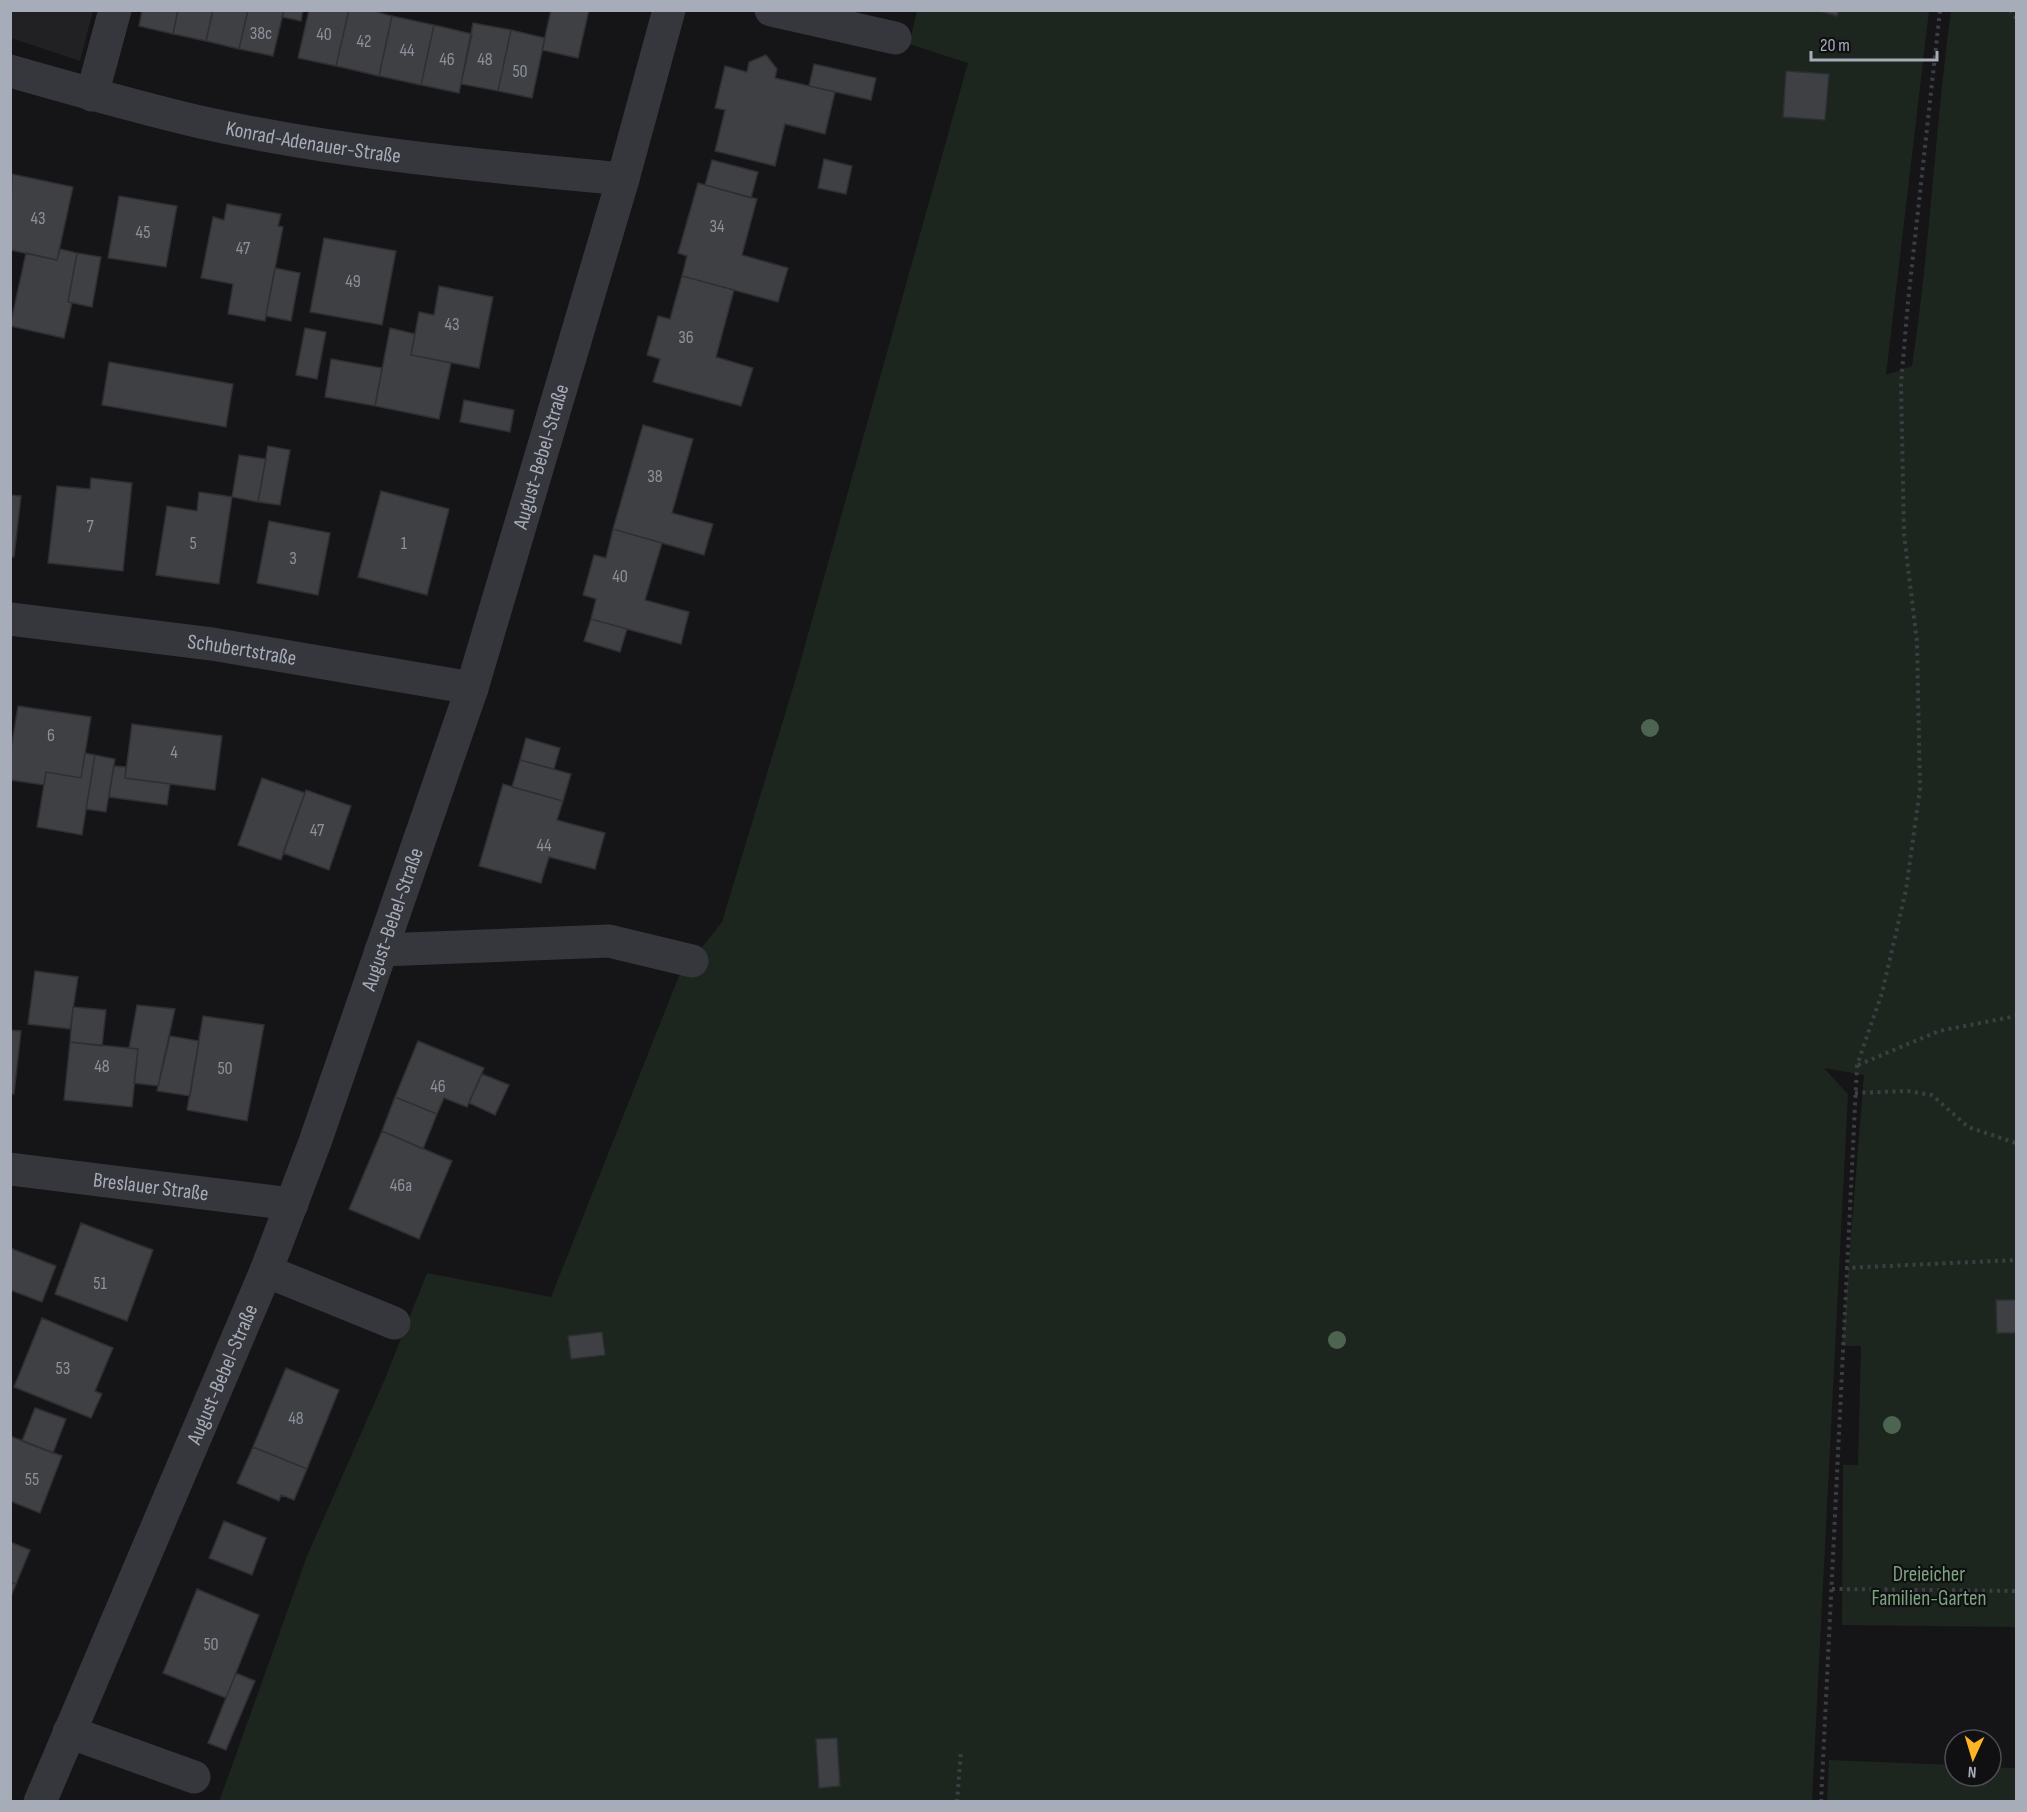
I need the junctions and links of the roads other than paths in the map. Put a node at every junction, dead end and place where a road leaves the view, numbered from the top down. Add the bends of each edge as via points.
1 (115, 10) edge
2 (669, 10) edge
3 (771, 10) edge
4 (895, 38) dead end
5 (10, 71) edge
6 (92, 95) junction
7 (623, 179) junction
8 (10, 619) edge
9 (472, 688) junction
10 (381, 950) junction
11 (692, 961) dead end
12 (10, 1169) edge
13 (292, 1204) junction
14 (266, 1271) junction
15 (394, 1323) dead end
16 (69, 1732) junction
17 (194, 1777) dead end
18 (40, 1802) edge

1 - 6 street
2 - 7 street, August-Bebel-Straße
3 - 4 street
5 - 6 street, Konrad-Adenauer-Straße
6 - 7 street, Konrad-Adenauer-Straße via 295,140 453,164
7 - 9 street, August-Bebel-Straße
8 - 9 street, Schubertstraße via 212,644
9 - 10 street, August-Bebel-Straße
10 - 11 street via 609,941
10 - 13 street, August-Bebel-Straße
12 - 13 street, Breslauer Straße
13 - 14 street, August-Bebel-Straße
14 - 15 street
14 - 16 street, August-Bebel-Straße
16 - 17 street
16 - 18 street, August-Bebel-Straße

